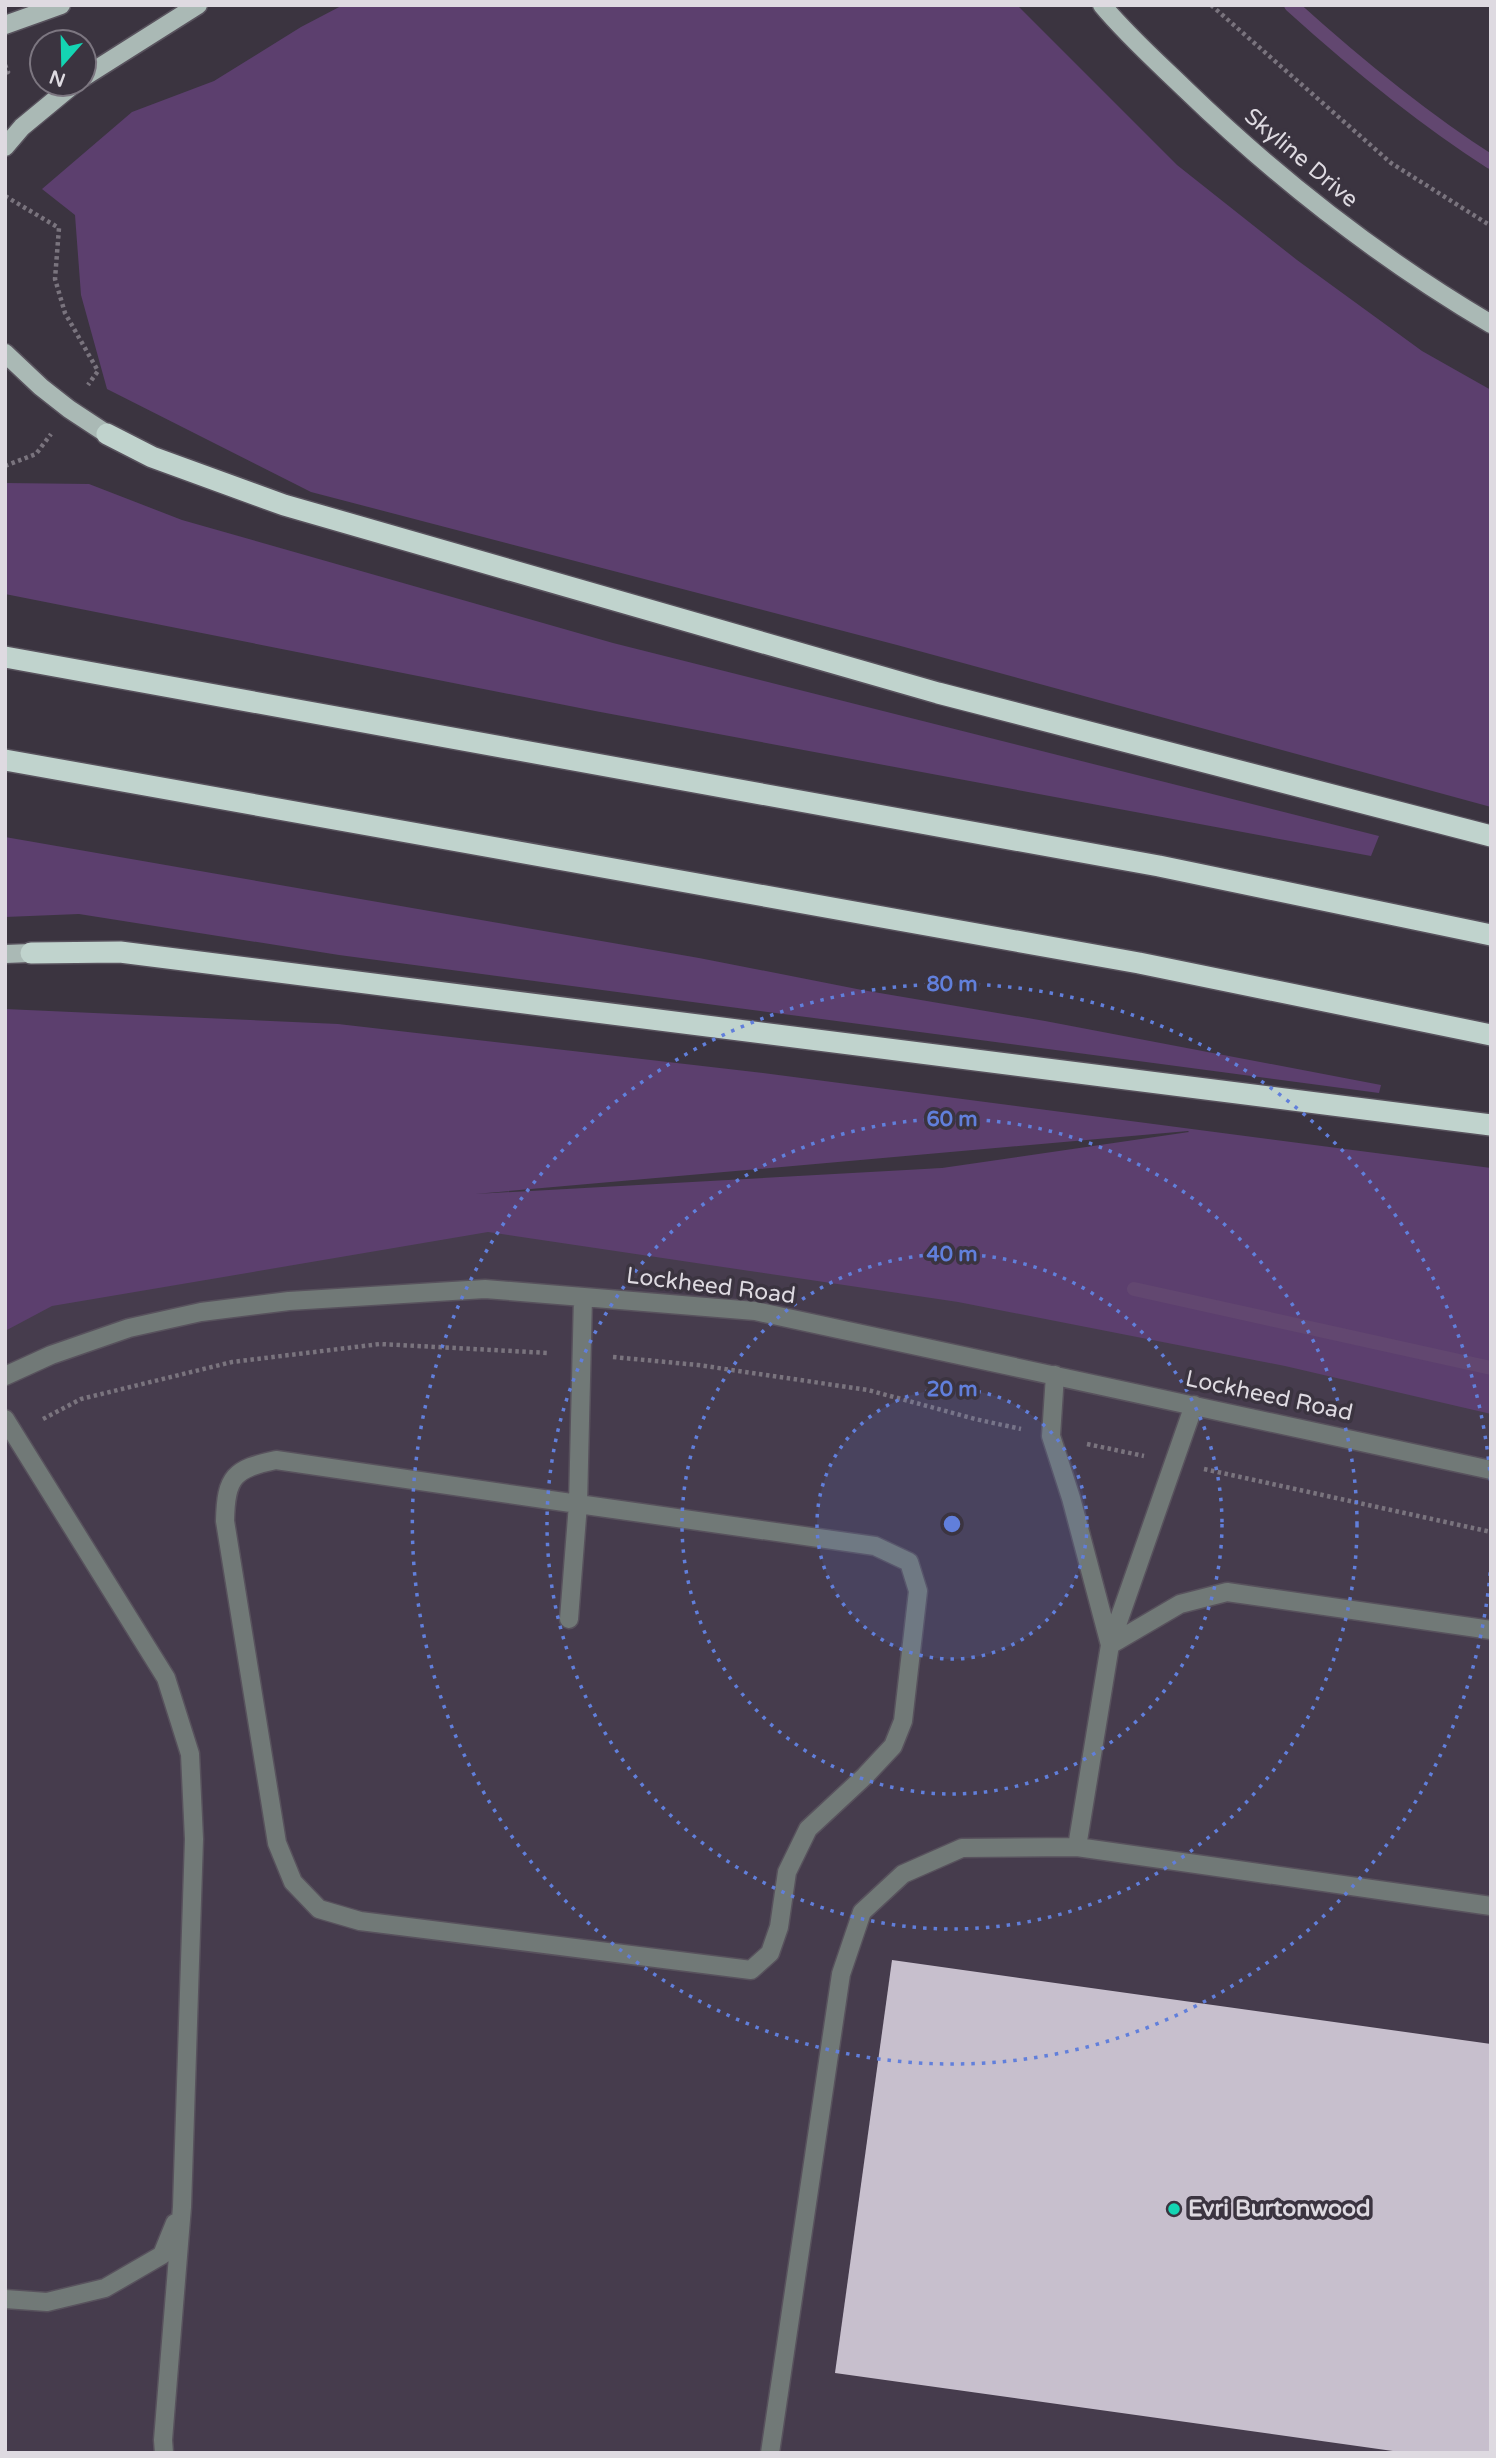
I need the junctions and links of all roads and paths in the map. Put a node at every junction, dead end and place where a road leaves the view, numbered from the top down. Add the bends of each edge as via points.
1 (61, 5) edge
2 (198, 5) edge
3 (1102, 5) edge
4 (1211, 5) edge
5 (5, 25) edge
6 (5, 65) edge
7 (98, 68) edge
8 (5, 73) edge
9 (57, 98) edge
10 (5, 147) edge
11 (5, 196) edge
12 (1491, 226) edge
13 (1491, 324) edge
14 (5, 353) edge
15 (98, 371) dead end
16 (107, 434) joint
17 (36, 454) dead end
18 (5, 466) edge
19 (5, 657) edge
20 (5, 760) edge
21 (1491, 836) edge
22 (1491, 935) edge
23 (31, 953) joint
24 (5, 954) edge
25 (1491, 1035) edge
26 (1491, 1125) edge
27 (583, 1297) junction
28 (546, 1353) dead end
29 (622, 1357) dead end
30 (1055, 1375) junction
31 (5, 1376) edge
32 (81, 1399) dead end
33 (1194, 1405) junction
34 (5, 1419) edge
35 (1051, 1436) junction
36 (1176, 1463) junction
37 (1491, 1470) edge
38 (578, 1504) junction
39 (1491, 1532) edge
40 (569, 1619) dead end
41 (1491, 1630) edge
42 (1110, 1645) junction
43 (1077, 1847) junction
44 (1491, 1906) edge
45 (182, 2207) junction
46 (5, 2299) edge
47 (164, 2453) edge
48 (771, 2453) edge

1 - 5 main road
2 - 7 main road
3 - 13 main road, Skyline Drive via 1220,123 1321,210
4 - 12 path via 1391,163
6 - 8 path
9 - 10 main road
11 - 15 path via 59,228 55,279 65,313
14 - 16 main road via 60,402
16 - 21 highway via 152,457 285,505 938,693
17 - 18 path
19 - 22 highway via 1159,866
20 - 25 highway via 1139,963
23 - 24 main road
23 - 26 highway via 120,952
27 - 30 street, Lockheed Road via 755,1311
27 - 31 street, Lockheed Road via 485,1289 289,1301 201,1312 129,1328
27 - 38 street
28 - 32 path via 380,1345 232,1362
29 - 35 path via 868,1390
30 - 33 street, Lockheed Road
30 - 35 street
33 - 36 street
33 - 37 street, Lockheed Road
34 - 45 street via 166,1678 190,1754 194,1839
35 - 36 path
35 - 42 street
36 - 39 path
36 - 42 street
38 - 38 street via 875,1546 909,1562 918,1591 903,1721 893,1746 807,1829 787,1872 770,1954 751,1970 360,1921 319,1909 293,1882 277,1843 225,1521 225,1494 237,1472 276,1460
38 - 40 street
41 - 42 street via 1227,1592 1180,1604
42 - 43 street
43 - 44 street
43 - 48 street via 962,1847 903,1874 862,1912 841,1974
45 - 46 street via 162,2255 105,2288 47,2302
45 - 47 street

